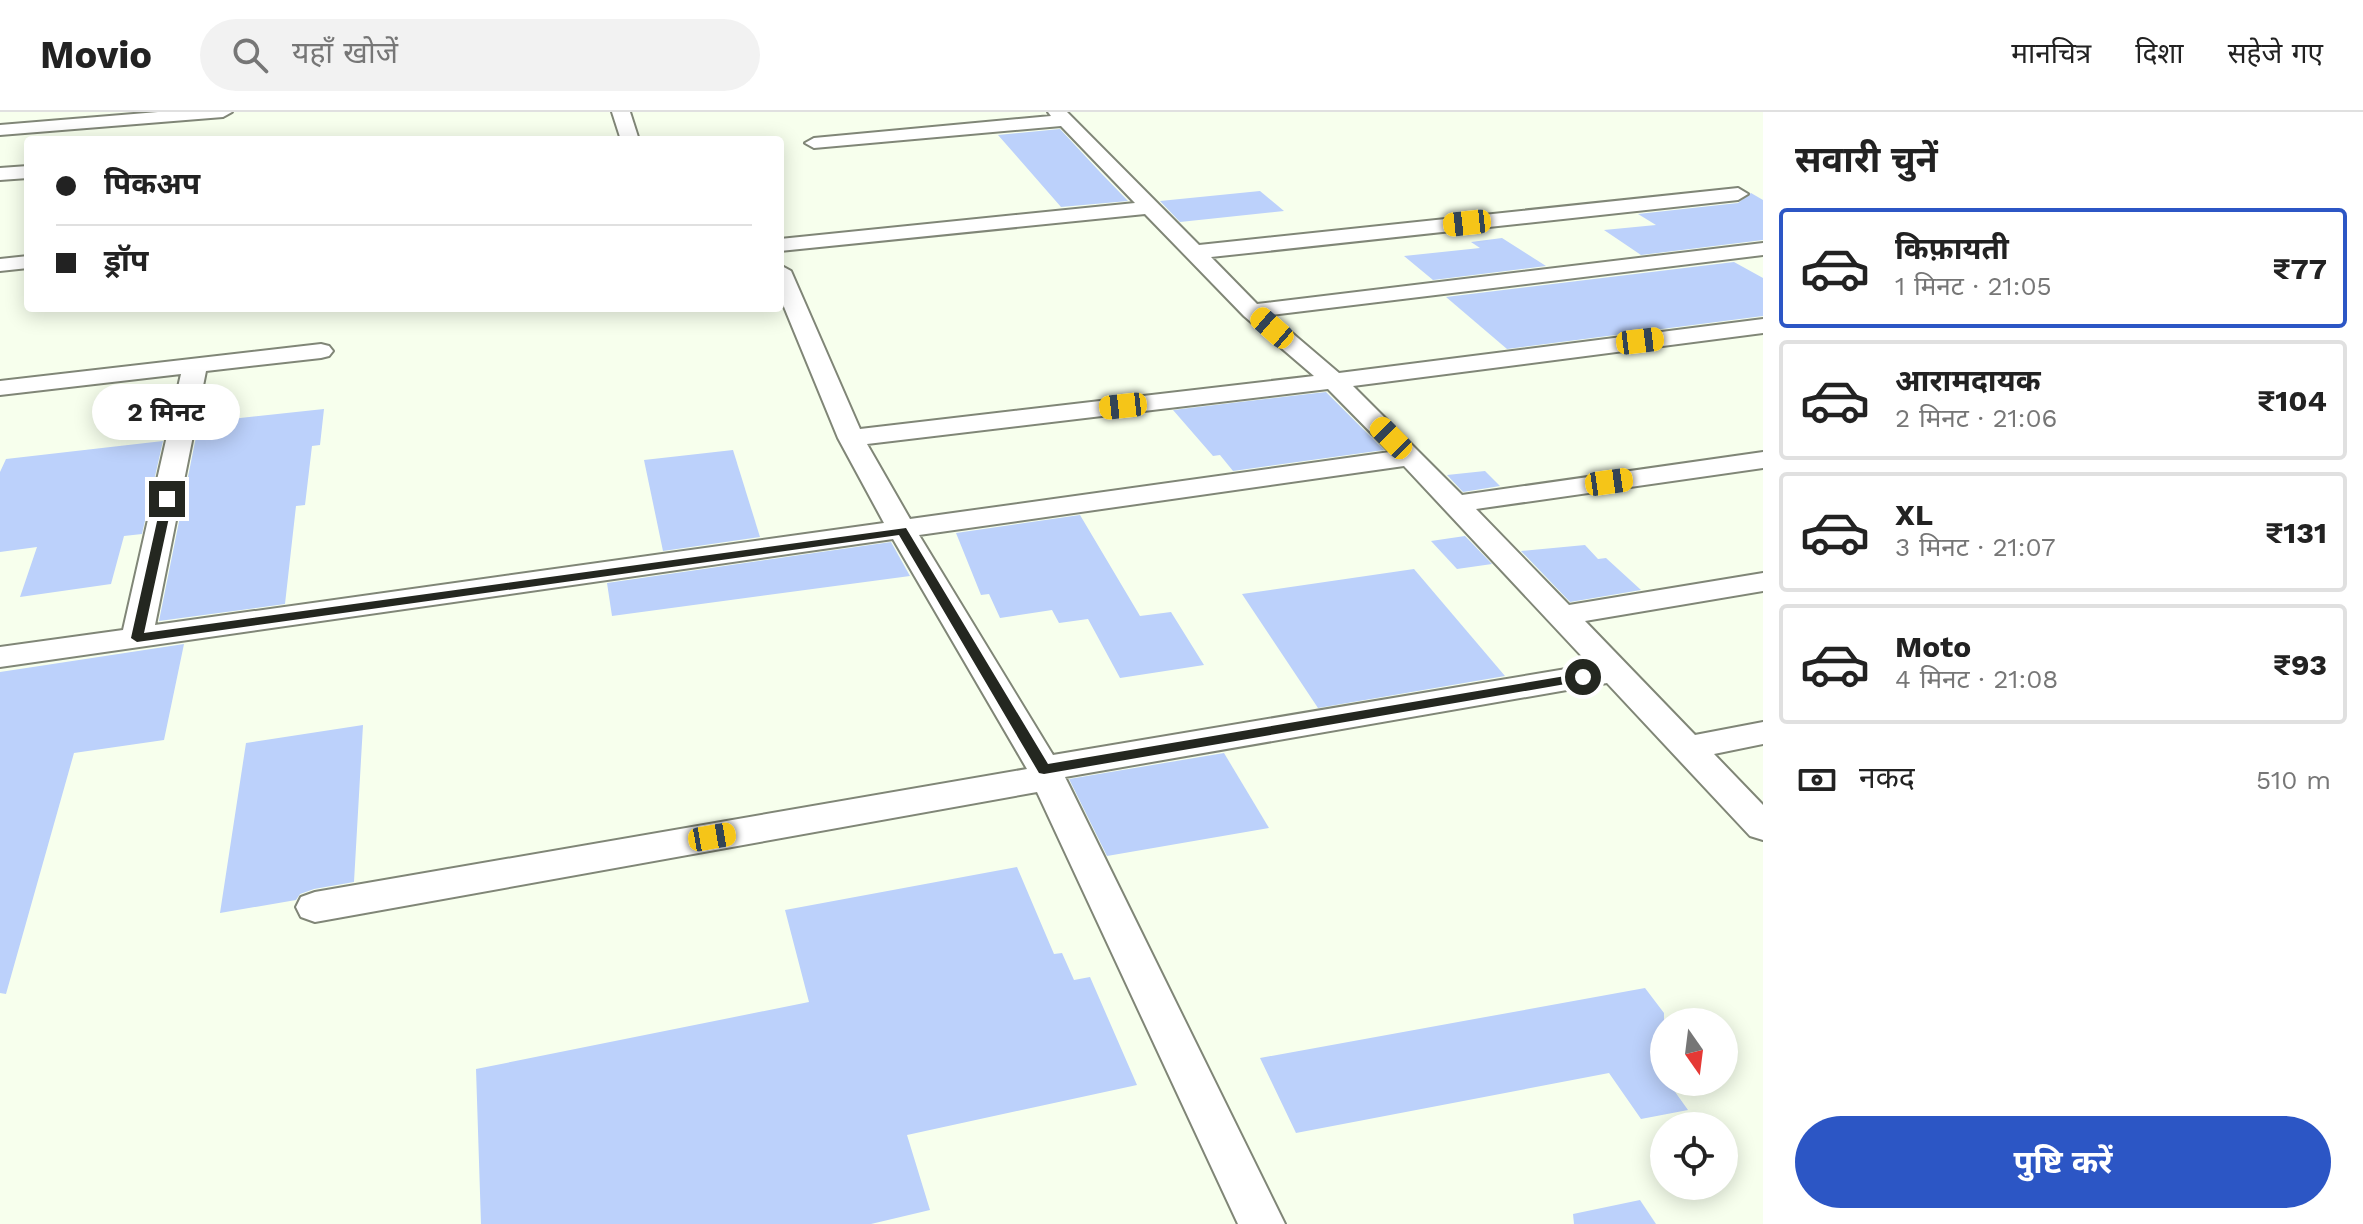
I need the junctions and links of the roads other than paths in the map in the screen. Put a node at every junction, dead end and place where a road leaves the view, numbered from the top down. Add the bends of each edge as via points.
1 (223, 112) edge
2 (621, 112) edge
3 (1061, 116) edge
4 (0, 130) edge
5 (629, 136) edge
6 (814, 143) dead end
7 (24, 172) edge
8 (0, 174) edge
9 (1738, 194) dead end
10 (1151, 207) junction
11 (784, 245) edge
12 (1763, 249) edge
13 (1196, 252) junction
14 (24, 262) edge
15 (0, 265) edge
16 (784, 280) edge
17 (1252, 311) junction
18 (1763, 326) edge
19 (321, 351) dead end
20 (195, 366) junction
21 (1334, 381) junction
22 (0, 388) edge
23 (851, 438) junction
24 (1410, 457) junction
25 (1763, 460) edge
26 (1455, 504) junction
27 (902, 531) junction
28 (1763, 582) edge
29 (1560, 616) junction
30 (137, 638) junction
31 (0, 657) edge
32 (1613, 672) junction
33 (1763, 733) edge
34 (1686, 748) junction
35 (1046, 774) junction
36 (1763, 827) edge
37 (315, 907) dead end
38 (1262, 1224) edge

1 - 4 lane
2 - 5 lane
3 - 6 lane
3 - 10 lane
7 - 8 lane
9 - 13 lane
10 - 11 lane
10 - 13 lane
12 - 17 lane
13 - 17 lane
14 - 15 lane
16 - 23 lane
17 - 21 lane
18 - 21 lane
19 - 20 lane
20 - 22 lane
20 - 30 lane
21 - 23 lane
21 - 24 lane
23 - 27 lane
24 - 26 lane
24 - 27 lane
25 - 26 lane
26 - 29 lane
27 - 30 lane
27 - 35 lane
28 - 29 lane
29 - 32 lane
30 - 31 lane
32 - 34 lane
32 - 35 lane
33 - 34 lane
34 - 36 lane
35 - 37 lane
35 - 38 lane

